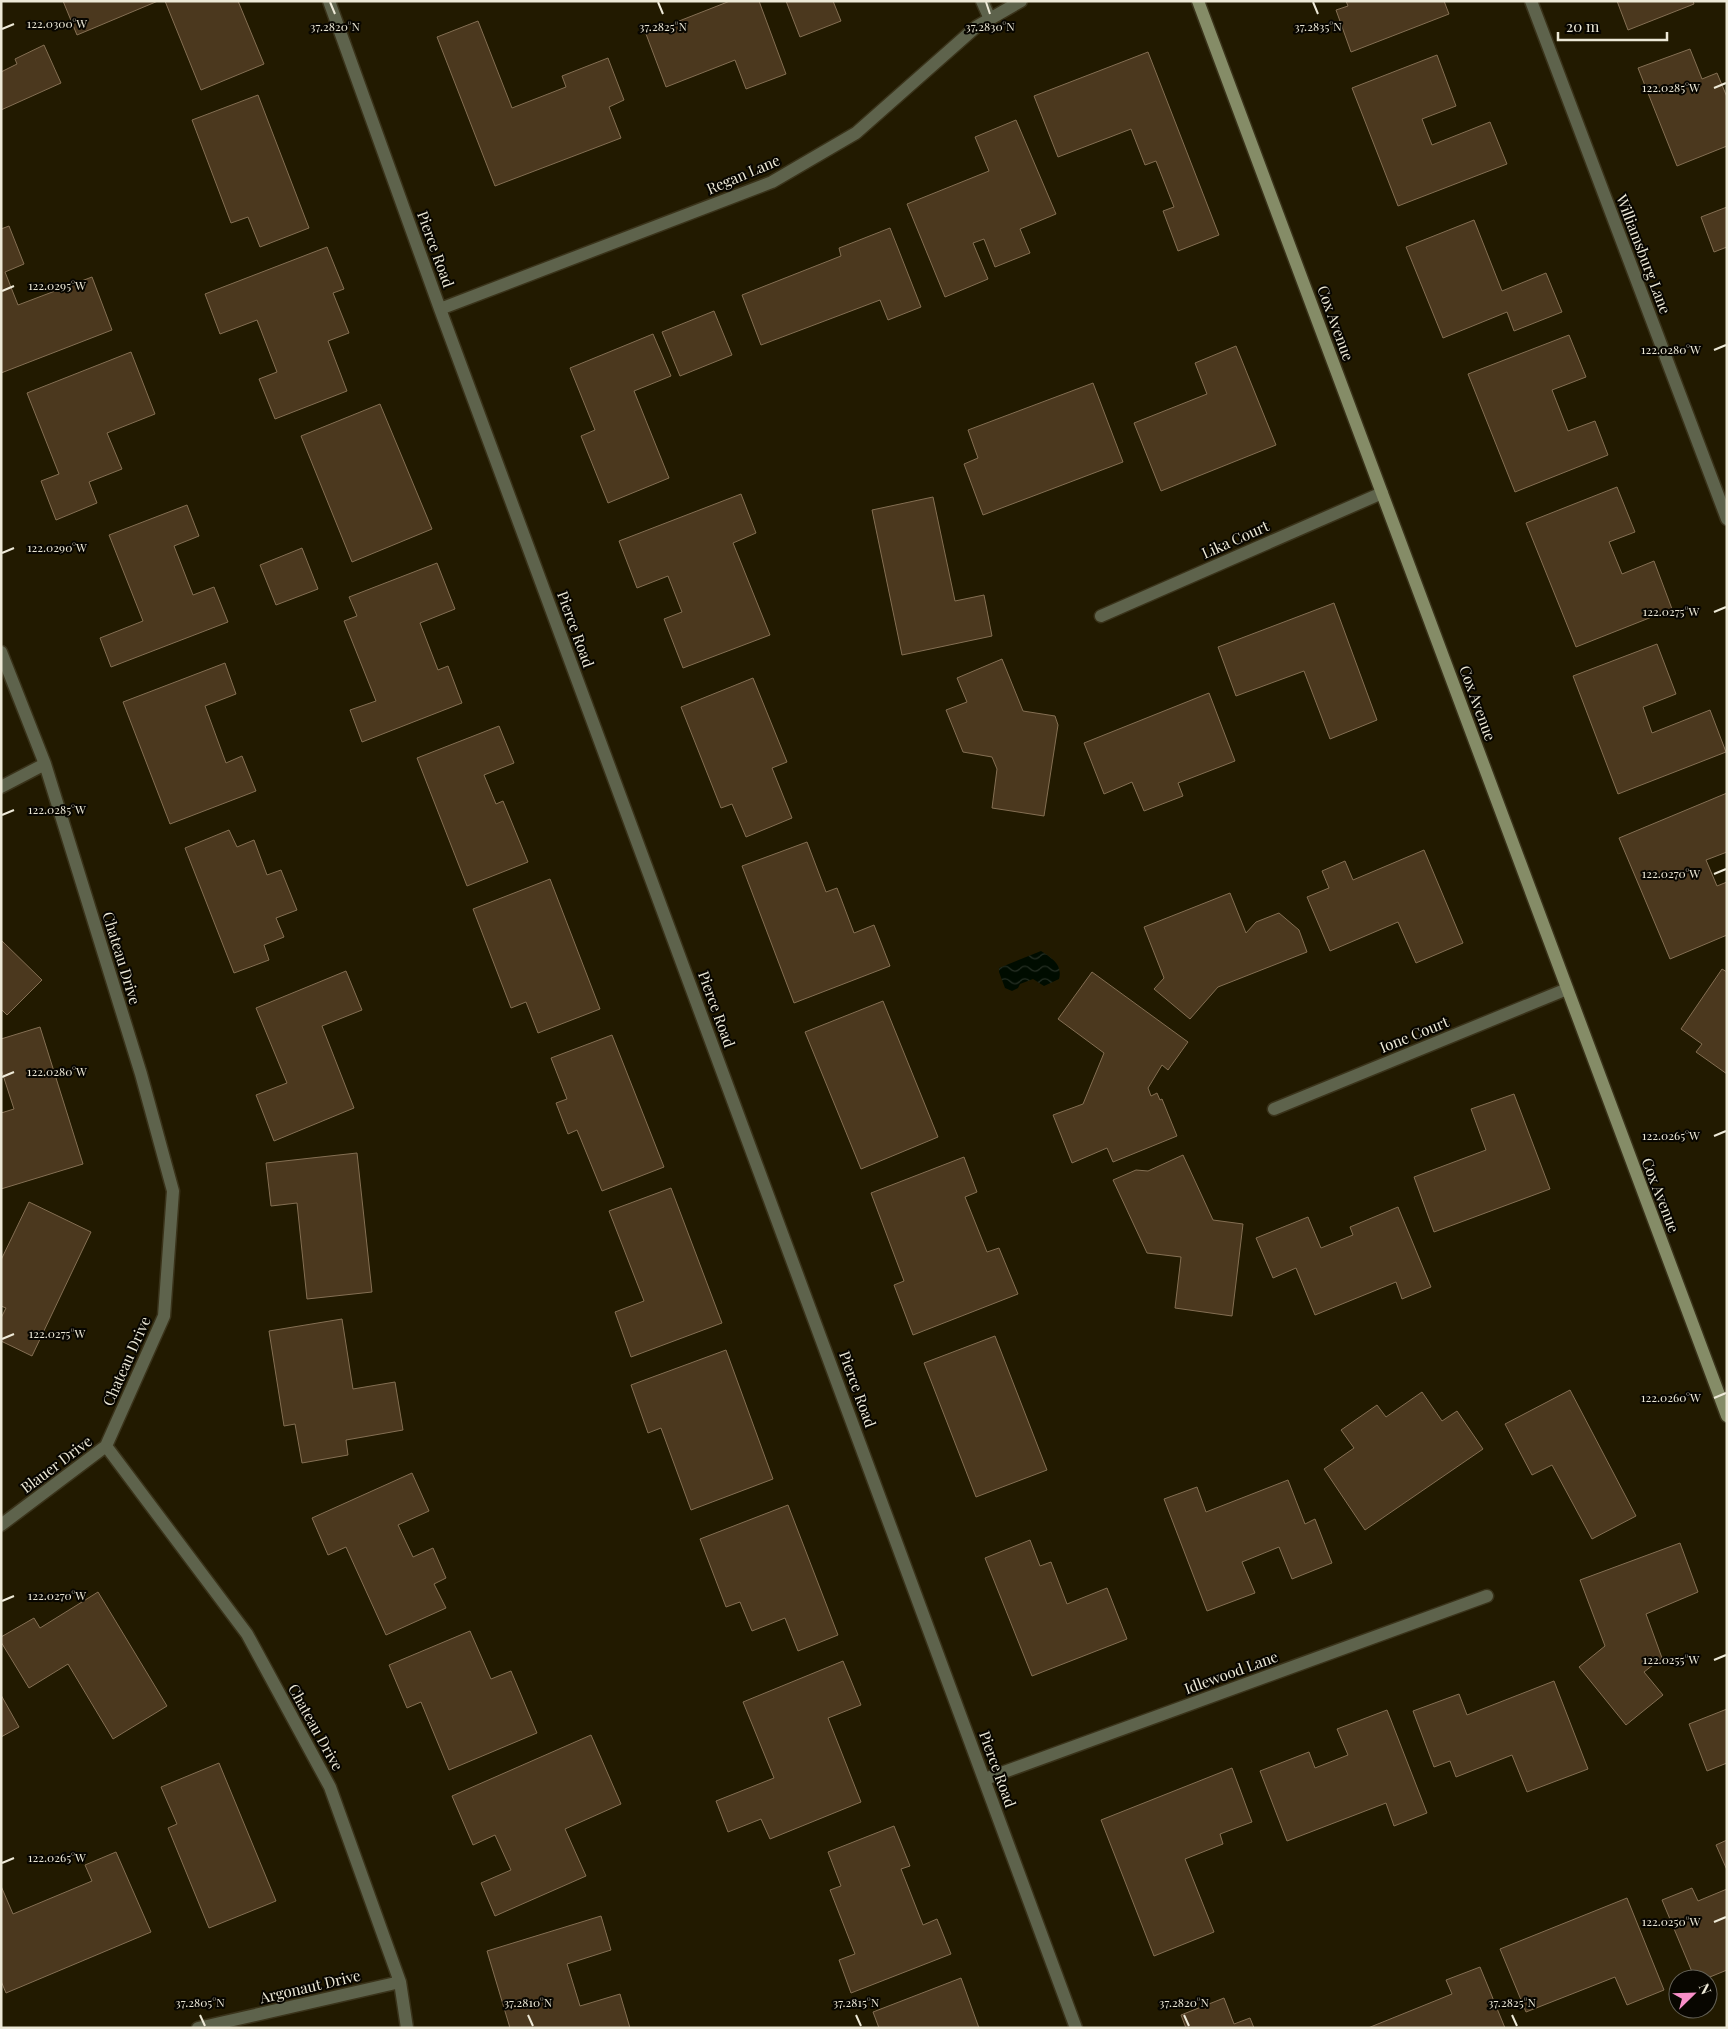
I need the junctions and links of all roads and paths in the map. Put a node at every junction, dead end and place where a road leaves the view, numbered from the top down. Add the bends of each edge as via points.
1 (329, 1) edge
2 (982, 1) edge
3 (1021, 1) edge
4 (1198, 1) edge
5 (1531, 1) edge
6 (990, 19) junction
7 (440, 309) junction
8 (1382, 493) junction
9 (1727, 519) edge
10 (1101, 616) dead end
11 (1, 652) edge
12 (45, 764) junction
13 (1, 787) edge
14 (1567, 989) junction
15 (1274, 1109) dead end
16 (1727, 1416) edge
17 (106, 1446) junction
18 (1, 1525) edge
19 (1488, 1596) dead end
20 (985, 1779) junction
21 (400, 1982) junction
22 (198, 2028) edge
23 (407, 2028) edge
24 (1076, 2028) edge

1 - 7 street, Pierce Road
2 - 6 street
3 - 6 street, Regan Lane
4 - 8 main road, Cox Avenue
5 - 9 street, Williamsburg Lane
6 - 7 street, Regan Lane via 976,27 856,133 772,182
7 - 20 street, Pierce Road
8 - 10 street, Lika Court
8 - 14 main road, Cox Avenue
11 - 12 street, Chateau Drive
12 - 13 street
12 - 17 street, Chateau Drive via 141,1074 173,1191 164,1316
14 - 15 street, Ione Court
14 - 16 main road, Cox Avenue
17 - 18 street, Blauer Drive
17 - 21 street, Chateau Drive via 247,1634 330,1787
19 - 20 street, Idlewood Lane
20 - 24 street, Pierce Road
21 - 22 street, Argonaut Drive
21 - 23 street, Chateau Drive

